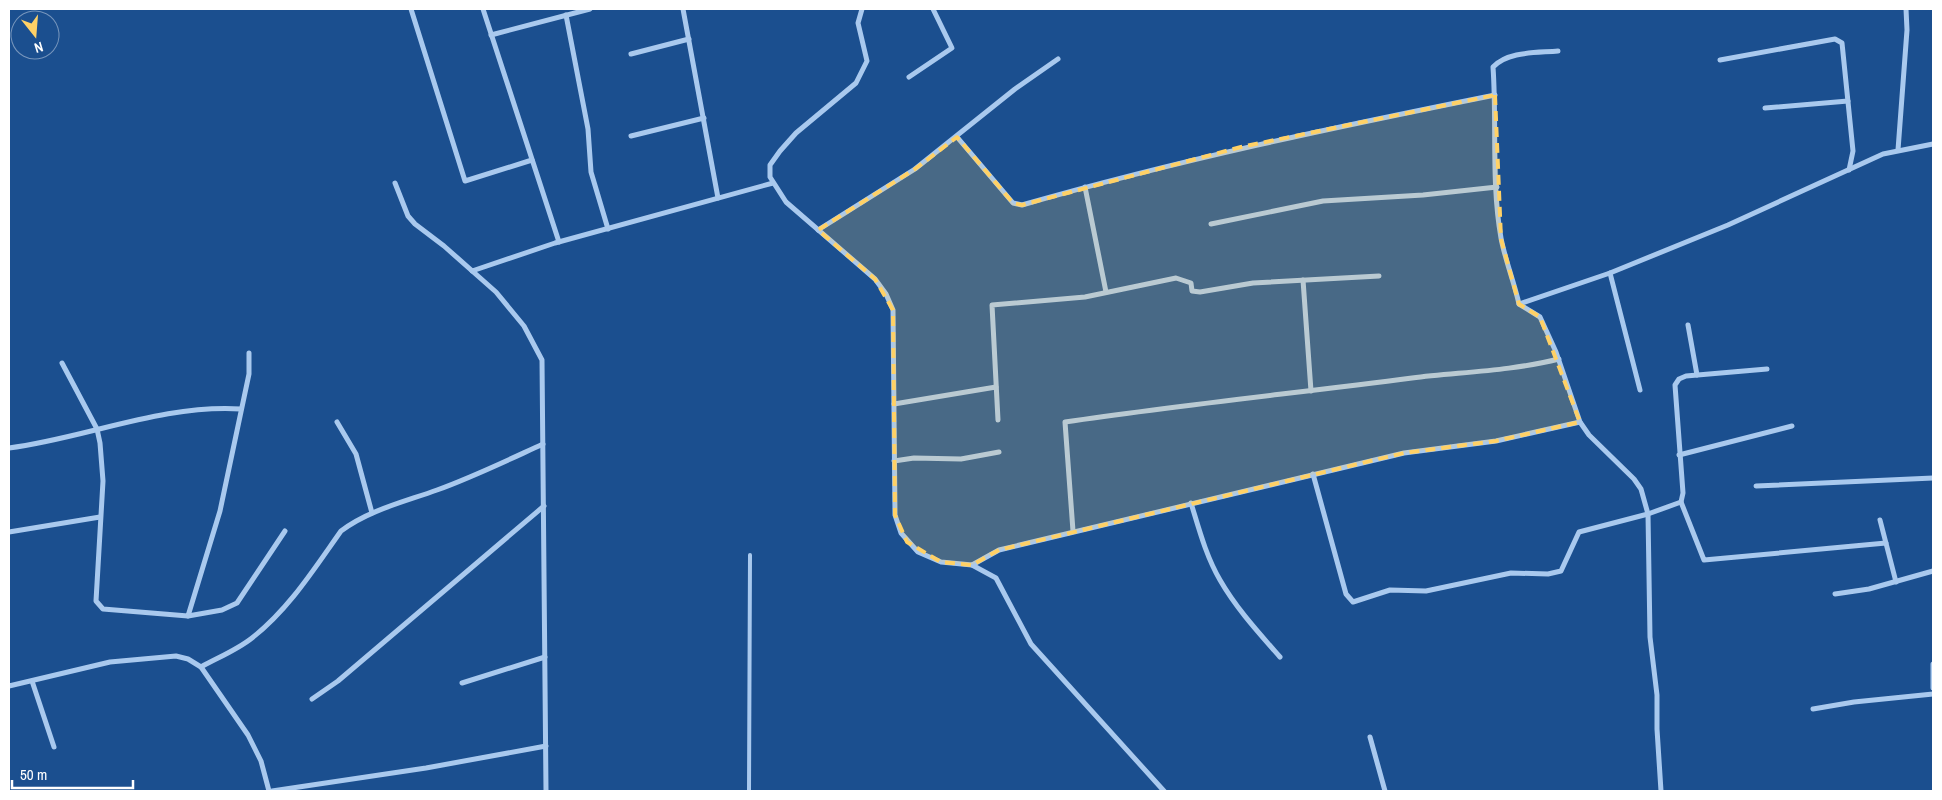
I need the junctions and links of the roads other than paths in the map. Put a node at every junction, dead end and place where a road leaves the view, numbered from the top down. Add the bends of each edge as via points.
1 (411, 9) edge
2 (483, 9) edge
3 (590, 9) edge
4 (683, 9) edge
5 (862, 9) edge
6 (933, 9) edge
7 (1906, 9) edge
8 (566, 15) junction
9 (491, 35) junction
10 (689, 39) junction
11 (1558, 51) dead end
12 (631, 54) dead end
13 (1058, 59) dead end
14 (1720, 60) dead end
15 (909, 77) dead end
16 (1495, 95) junction
17 (1848, 101) junction
18 (1765, 108) dead end
19 (704, 118) junction
20 (631, 136) dead end
21 (957, 137) junction
22 (1933, 144) edge
23 (1898, 150) junction
24 (532, 160) junction
25 (1849, 170) junction
26 (395, 183) dead end
27 (773, 183) junction
28 (1497, 186) junction
29 (1085, 187) junction
30 (718, 198) junction
31 (1211, 224) dead end
32 (608, 228) junction
33 (818, 230) junction
34 (559, 242) junction
35 (472, 271) junction
36 (1610, 273) junction
37 (1379, 276) dead end
38 (1303, 280) junction
39 (1106, 292) junction
40 (1519, 304) junction
41 (1688, 325) dead end
42 (249, 352) dead end
43 (1559, 359) junction
44 (62, 363) dead end
45 (1767, 369) dead end
46 (1698, 375) junction
47 (996, 387) junction
48 (1640, 390) dead end
49 (1310, 391) junction
50 (894, 404) junction
51 (241, 409) junction
52 (998, 420) dead end
53 (337, 422) dead end
54 (1580, 422) junction
55 (1792, 426) dead end
56 (97, 429) junction
57 (543, 444) junction
58 (9, 448) edge
59 (999, 452) dead end
60 (1679, 454) junction
61 (894, 461) junction
62 (1313, 474) junction
63 (1933, 478) edge
64 (1756, 486) dead end
65 (1681, 502) junction
66 (1191, 503) junction
67 (544, 506) junction
68 (372, 513) junction
69 (1648, 514) junction
70 (100, 517) junction
71 (1880, 520) dead end
72 (285, 531) dead end
73 (9, 532) edge
74 (1073, 532) junction
75 (1886, 543) junction
76 (750, 555) dead end
77 (972, 565) junction
78 (1933, 571) edge
79 (1896, 582) junction
80 (1835, 594) dead end
81 (188, 616) junction
82 (545, 657) junction
83 (1280, 657) dead end
84 (1933, 664) edge
85 (201, 667) junction
86 (32, 681) junction
87 (462, 683) dead end
88 (9, 686) edge
89 (1933, 688) edge
90 (1933, 694) edge
91 (312, 699) dead end
92 (1813, 709) dead end
93 (1370, 737) dead end
94 (546, 746) junction
95 (54, 747) dead end
96 (270, 791) edge
97 (546, 791) edge
98 (749, 791) edge
99 (1164, 791) edge
100 (1385, 791) edge
101 (1661, 791) edge

1 - 24 street via 465,180
2 - 9 street
3 - 8 street
4 - 10 street
5 - 27 street via 858,23 867,61 856,83 796,133 780,151 770,165
6 - 15 street via 952,48
7 - 23 street
8 - 9 street
8 - 32 street via 588,129 591,172
9 - 24 street
10 - 12 street
10 - 19 street
11 - 16 street via 1500,60 1493,67
13 - 21 street via 1015,89
14 - 17 street via 1836,39 1842,43
16 - 28 street
16 - 29 street via 1241,147
17 - 18 street
17 - 25 street via 1853,151
19 - 20 street
19 - 30 street
21 - 29 street via 1013,203 1022,205
21 - 33 street via 915,169
22 - 23 street
23 - 25 street
24 - 34 street
25 - 36 street via 1728,225
26 - 35 street via 405,210 415,224
27 - 30 street
27 - 33 street via 786,202
28 - 31 street via 1414,196 1323,201
28 - 40 street via 1501,239
29 - 39 street
30 - 32 street
32 - 34 street
33 - 50 street via 859,262 886,294 893,310
34 - 35 street
35 - 57 street via 515,315 542,360
36 - 40 street
36 - 48 street
37 - 38 street
38 - 39 street via 1253,283 1200,292 1192,291 1190,283 1176,278
38 - 49 street
39 - 47 street via 1085,297 992,305
40 - 43 street via 1540,317
41 - 46 street
42 - 51 street via 249,374
43 - 49 street via 1523,368 1460,372
43 - 54 street
44 - 56 street
45 - 46 street
46 - 60 street via 1679,378 1675,385
47 - 50 street
47 - 52 street
49 - 74 street via 1066,422
50 - 61 street
51 - 56 street via 194,411
51 - 81 street via 220,511
53 - 68 street via 356,454
54 - 62 street via 1496,441 1404,453
54 - 69 street via 1634,479 1641,489
55 - 60 street
56 - 58 street via 35,445
56 - 70 street via 104,481
57 - 67 street
57 - 68 street via 455,483
59 - 61 street via 961,459
60 - 65 street
61 - 77 street via 895,515 907,542 918,552 941,562
62 - 66 street
62 - 69 street via 1346,594 1353,602 1390,590 1426,591 1511,573 1561,571 1579,532
63 - 64 street
65 - 69 street
65 - 75 street via 1704,560
66 - 74 street
66 - 83 street via 1203,544 1220,580 1246,618
67 - 82 street
67 - 91 street
68 - 85 street via 341,531 296,594 250,640
69 - 101 street via 1650,637 1657,695
70 - 73 street
70 - 81 street via 96,601 99,606 103,609
71 - 75 street
72 - 81 street via 237,603 222,610
74 - 77 street via 999,550
75 - 79 street
76 - 98 lane
77 - 99 street via 996,578 1031,644
78 - 79 street
79 - 80 street
82 - 87 street
82 - 94 street
84 - 89 street
85 - 86 street via 176,656 110,662
85 - 96 street via 248,734
86 - 88 street
86 - 95 street
90 - 92 street
93 - 100 street
94 - 96 street
94 - 97 street

